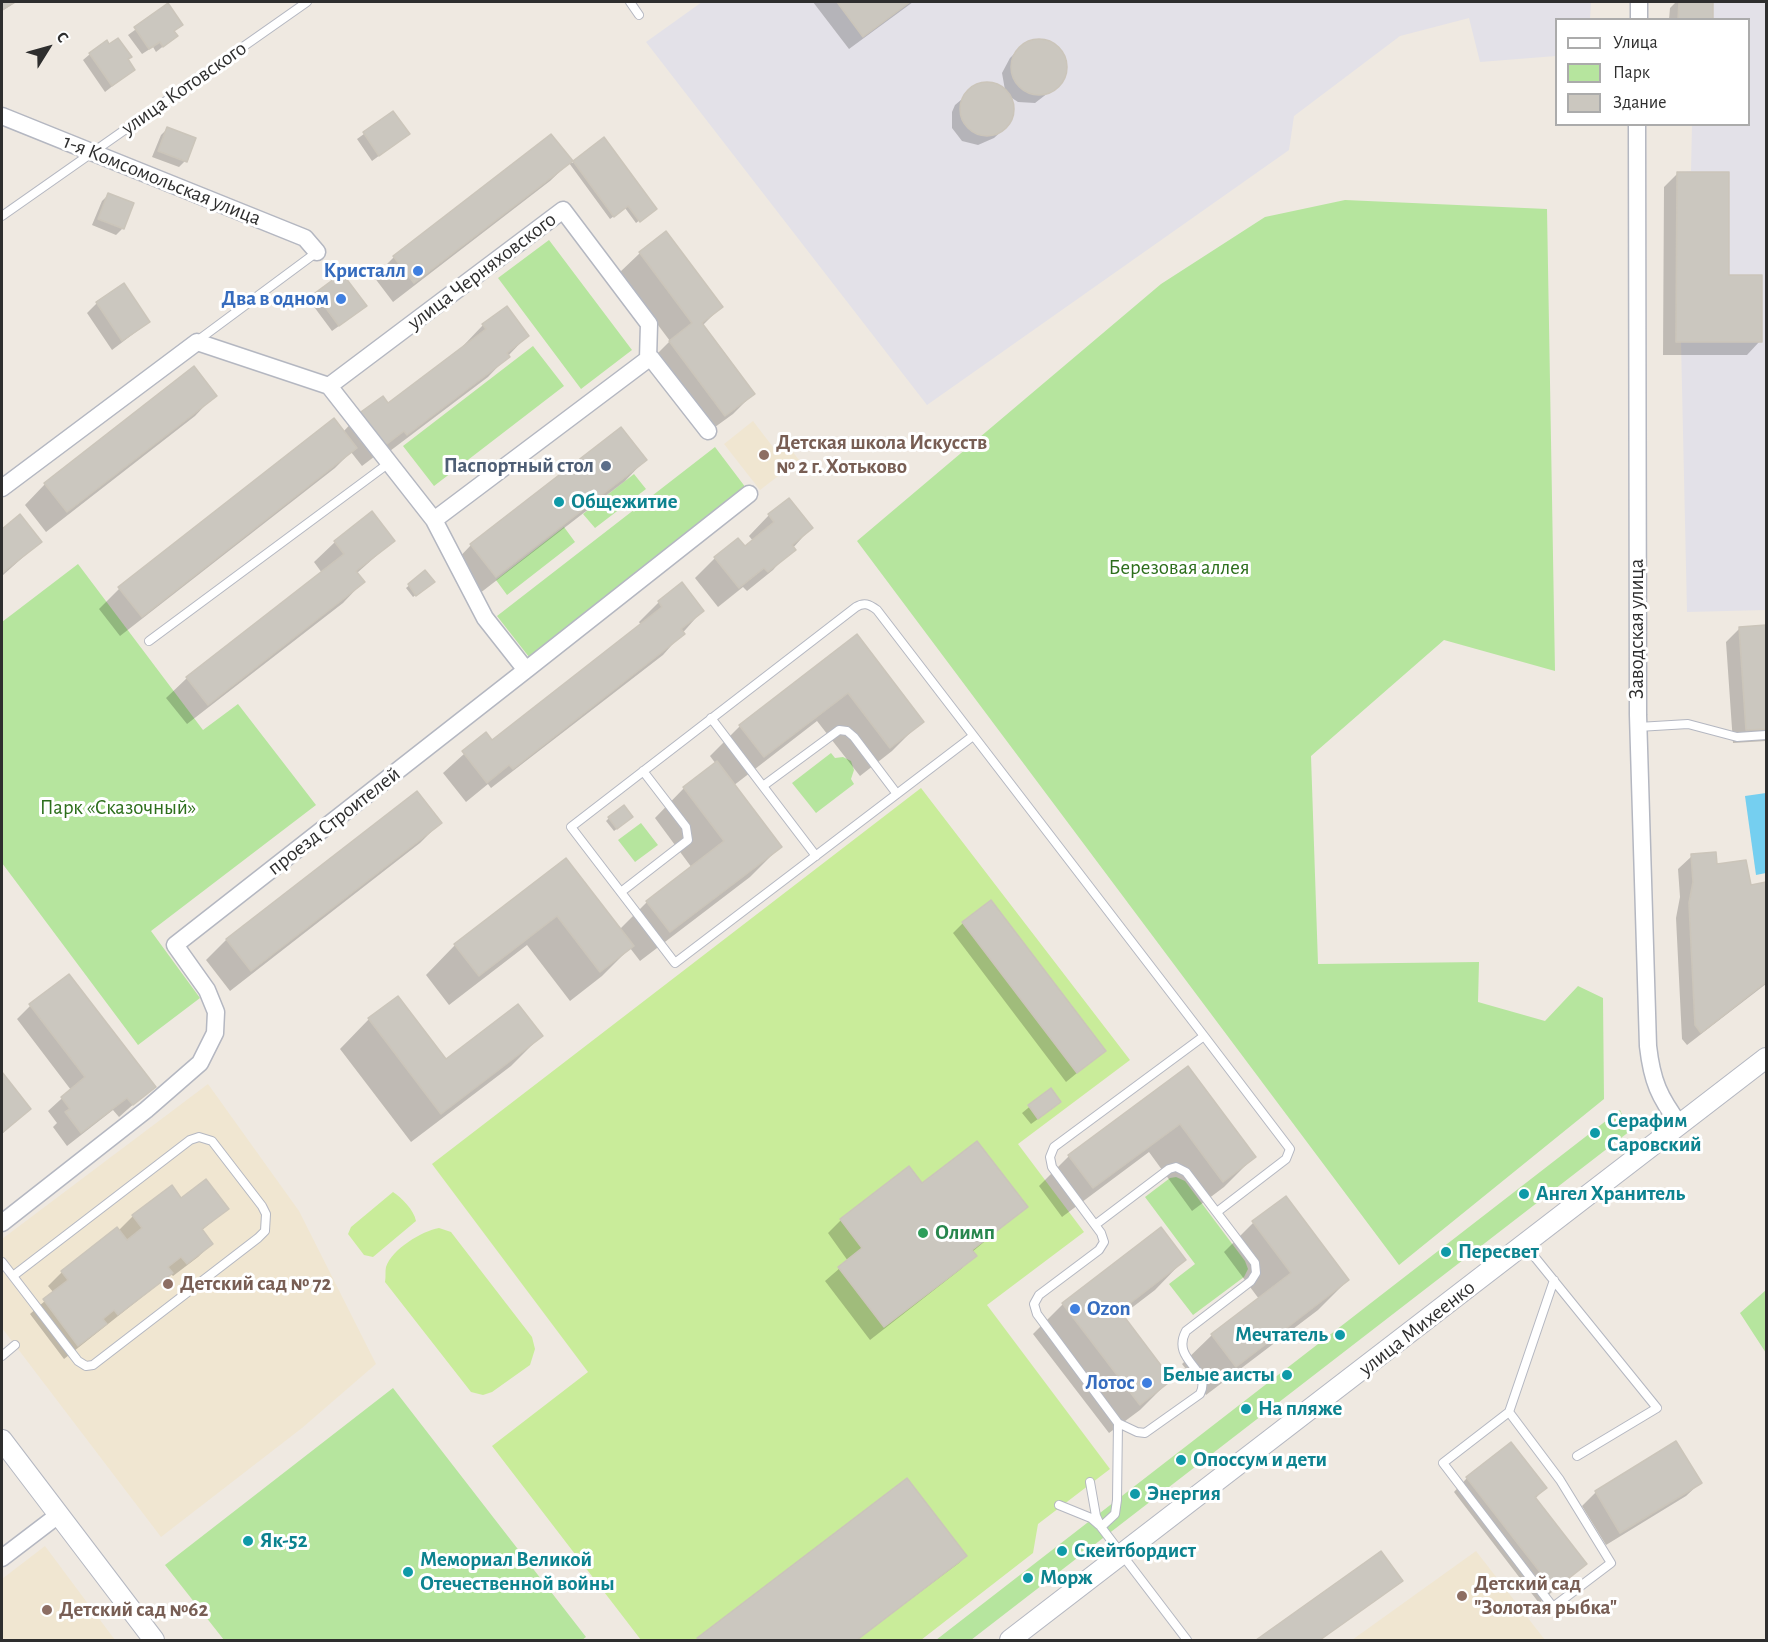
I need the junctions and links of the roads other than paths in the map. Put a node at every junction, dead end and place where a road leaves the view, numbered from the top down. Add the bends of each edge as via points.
1 (307, 2) edge
2 (630, 2) edge
3 (1639, 2) edge
4 (639, 15) dead end
5 (1639, 18) edge
6 (2, 116) edge
7 (1637, 126) edge
8 (93, 151) junction
9 (2, 216) edge
10 (317, 252) joint
11 (197, 342) junction
12 (648, 359) junction
13 (329, 386) junction
14 (708, 431) dead end
15 (389, 463) junction
16 (2, 488) edge
17 (749, 494) dead end
18 (434, 520) junction
19 (149, 642) dead end
20 (526, 670) junction
21 (711, 718) junction
22 (1638, 727) junction
23 (1767, 735) edge
24 (974, 736) junction
25 (643, 771) junction
26 (763, 786) junction
27 (897, 794) junction
28 (816, 856) junction
29 (621, 892) junction
30 (1204, 1036) junction
31 (1767, 1058) edge
32 (1680, 1125) junction
33 (1217, 1212) junction
34 (2, 1223) edge
35 (1095, 1225) junction
36 (1525, 1245) junction
37 (2, 1262) edge
38 (13, 1276) junction
39 (1554, 1280) junction
40 (15, 1345) dead end
41 (2, 1356) edge
42 (1509, 1412) junction
43 (1118, 1423) junction
44 (2, 1440) edge
45 (1577, 1456) dead end
46 (1090, 1482) dead end
47 (1059, 1505) dead end
48 (57, 1516) junction
49 (1101, 1527) junction
50 (1122, 1554) junction
51 (2, 1558) edge
52 (154, 1641) edge
53 (1010, 1641) edge
54 (1187, 1641) edge

1 - 8 lane, улица Котовского
2 - 4 lane
3 - 5 street
6 - 8 street, 1-я Комсомольская улица
7 - 22 street, Заводская улица
8 - 9 lane, улица Котовского
8 - 10 street, 1-я Комсомольская улица via 305,238
10 - 11 lane
11 - 13 street
11 - 16 street
12 - 13 street, улица Черняховского via 649,324 563,210
12 - 14 street
12 - 18 street
13 - 15 street
15 - 18 street
15 - 19 lane
17 - 20 street
18 - 20 street via 485,618
20 - 34 street, проезд Строителей via 175,945 207,990 216,1012 209,1049 172,1089
21 - 24 lane via 862,604 877,610
21 - 25 lane
21 - 26 lane
22 - 23 lane via 1688,724 1737,737
22 - 32 street, Заводская улица via 1648,1046 1655,1086
24 - 27 lane
24 - 30 lane
25 - 29 lane via 686,827 687,840
25 - 29 lane via 571,826
26 - 27 lane via 839,730 854,737
26 - 28 lane
27 - 28 lane
28 - 29 lane via 675,963
30 - 33 lane via 1290,1149 1286,1160
30 - 35 lane via 1054,1148 1050,1157 1052,1167
31 - 32 street, улица Михеенко
32 - 36 street, улица Михеенко
33 - 35 lane via 1186,1172 1176,1167
33 - 43 lane via 1255,1263 1256,1273 1186,1331 1180,1341 1182,1352 1204,1386 1200,1394 1152,1430 1137,1432
35 - 43 lane via 1104,1242 1099,1250 1039,1295 1034,1304 1037,1314
36 - 39 lane
36 - 50 street, улица Михеенко
37 - 38 lane
38 - 38 lane via 78,1361 93,1365 258,1238 265,1231 266,1214 212,1141 199,1137
39 - 42 lane
39 - 45 lane via 1657,1408
40 - 41 lane
42 - 42 lane via 1443,1463 1553,1607 1611,1563 1560,1480
43 - 49 lane via 1115,1514
44 - 48 street
46 - 49 lane
47 - 49 lane via 1091,1518
48 - 51 street
48 - 52 street
49 - 50 lane
50 - 53 street, улица Михеенко
50 - 54 lane

